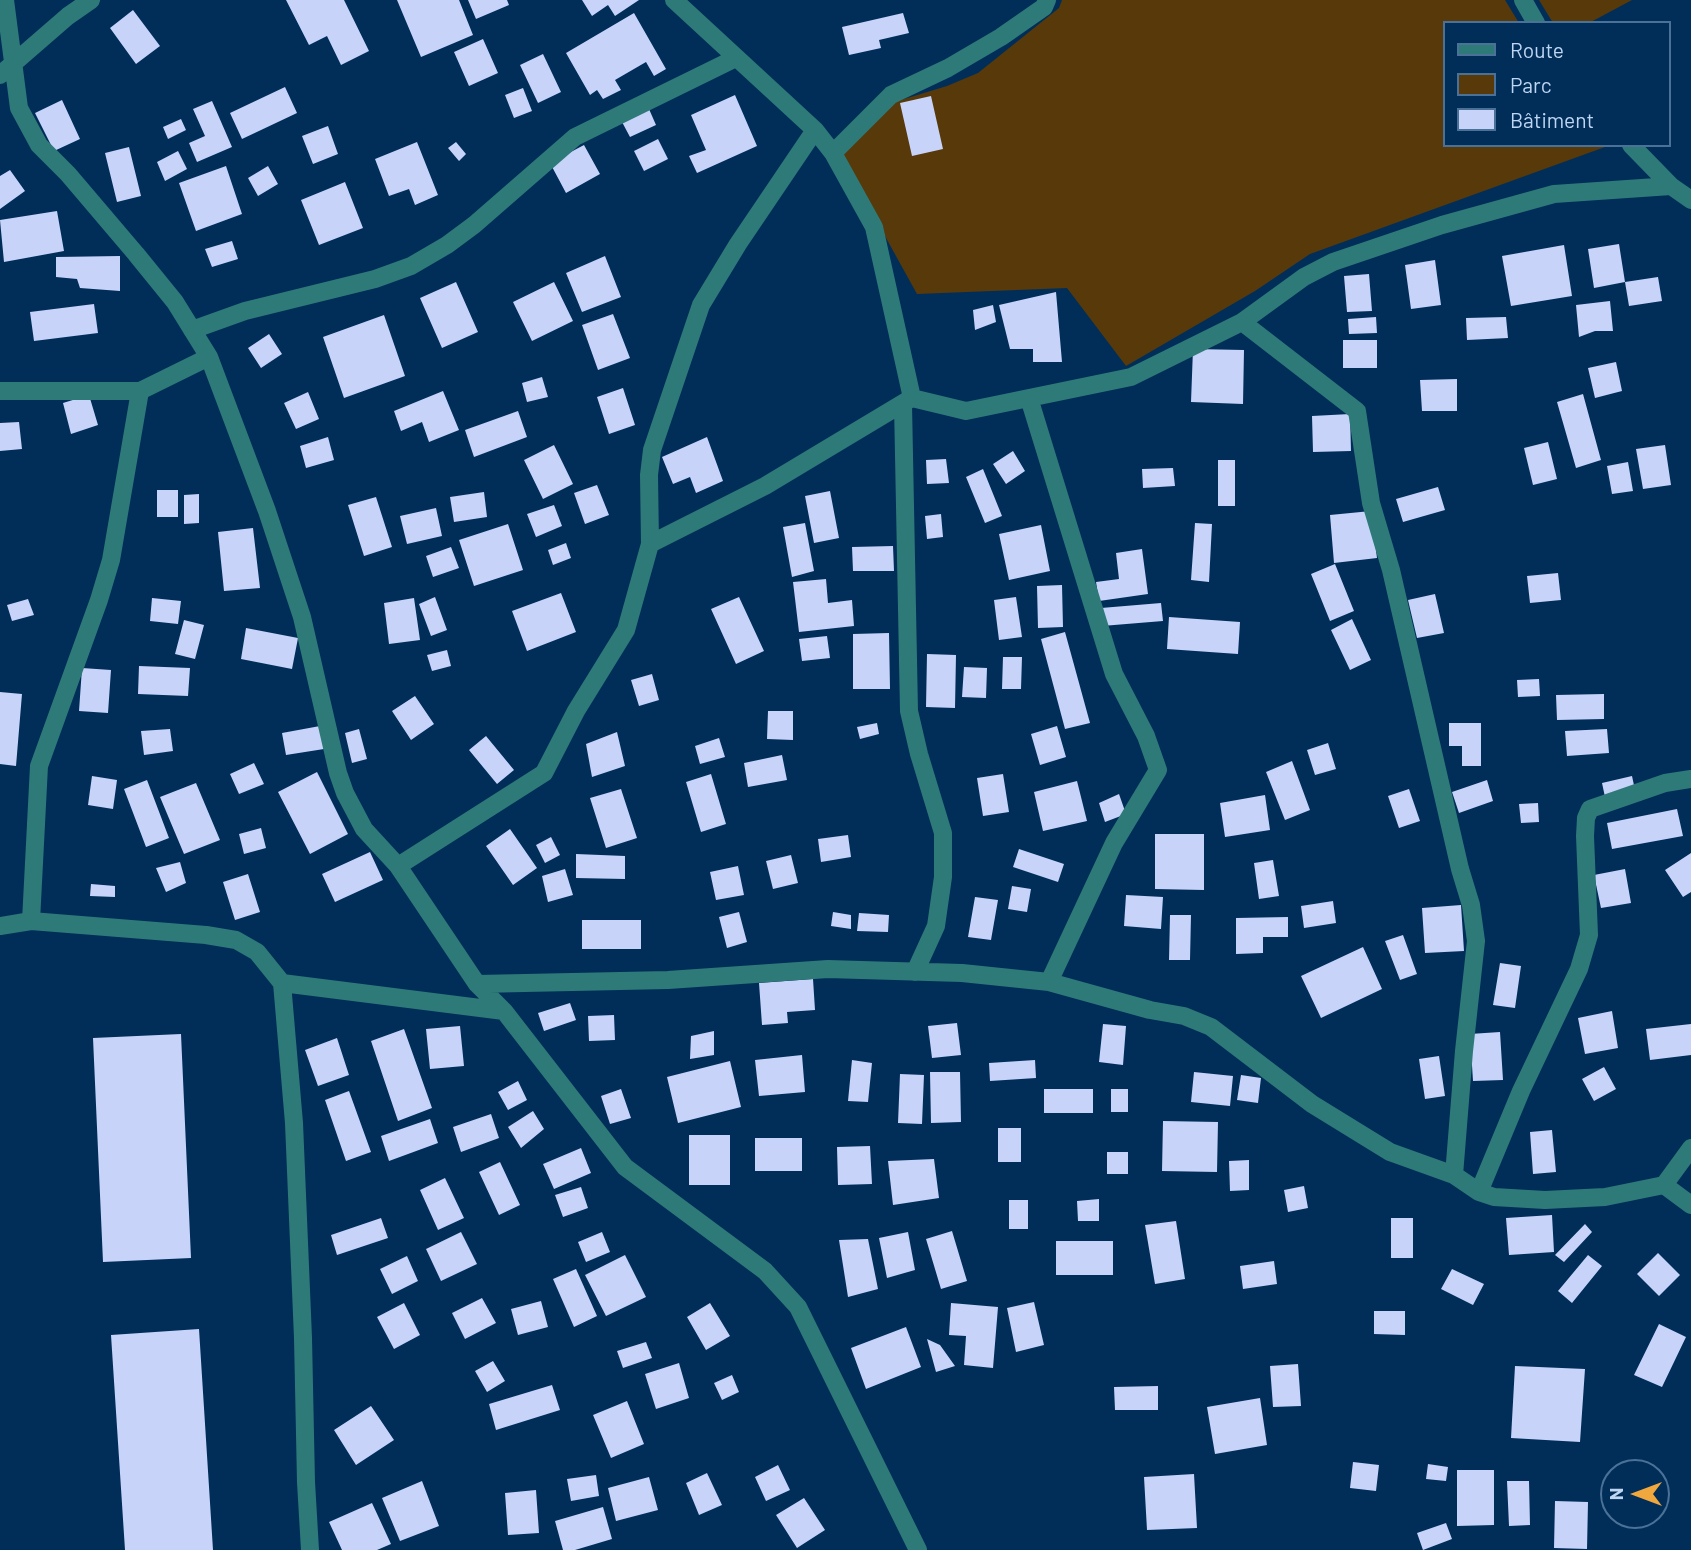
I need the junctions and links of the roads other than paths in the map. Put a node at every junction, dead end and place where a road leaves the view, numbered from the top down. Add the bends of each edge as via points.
1 (5, 0) edge
2 (91, 0) edge
3 (674, 0) edge
4 (1047, 0) edge
5 (1523, 0) edge
6 (1535, 21) edge
7 (736, 58) junction
8 (6, 61) edge
9 (815, 130) junction
10 (1633, 147) edge
11 (832, 153) junction
12 (1671, 186) junction
13 (1691, 200) edge
14 (1242, 322) junction
15 (192, 330) junction
16 (209, 357) junction
17 (0, 391) edge
18 (140, 391) junction
19 (1029, 398) junction
20 (907, 401) junction
21 (650, 544) junction
22 (1691, 779) edge
23 (398, 866) junction
24 (31, 921) junction
25 (0, 926) edge
26 (915, 972) junction
27 (1049, 982) junction
28 (282, 984) junction
29 (477, 984) junction
30 (504, 1011) junction
31 (1691, 1148) edge
32 (1454, 1175) junction
33 (1664, 1185) junction
34 (1479, 1192) junction
35 (1691, 1205) edge
36 (310, 1550) edge
37 (918, 1550) edge

1 - 8 street
2 - 8 street
3 - 7 street
4 - 11 street via 1044,7 1001,37 891,95
5 - 6 street
7 - 9 street
7 - 15 street via 575,137 474,225 411,266
8 - 15 street via 19,108 39,145 128,244
9 - 11 street
9 - 21 street via 701,305 652,450
10 - 12 street
11 - 20 street via 874,227
12 - 13 street
12 - 14 street via 1554,194 1442,225 1333,262
14 - 19 street via 1131,377
14 - 32 street via 1357,411 1371,503 1391,570 1476,941
15 - 16 street
16 - 18 street
16 - 23 street via 302,617 345,793 364,829
17 - 18 street
18 - 24 street via 111,560 39,766
19 - 20 street via 966,411
19 - 27 street via 1114,674 1158,770 1114,843
20 - 21 street via 765,486
20 - 26 street via 909,712 943,833 936,926
21 - 23 street via 626,630 544,773
22 - 34 street via 1665,783 1590,809 1585,836 1586,946
23 - 29 street
24 - 25 street
24 - 28 street via 236,940 257,952
26 - 27 street
26 - 29 street via 828,969 668,981
27 - 32 street via 1211,1027 1323,1111 1390,1152
28 - 30 street
28 - 36 street via 294,1123
29 - 30 street
30 - 37 street via 625,1167 765,1271 798,1307
31 - 33 street
32 - 34 street
33 - 34 street via 1605,1197 1545,1200
33 - 35 street

